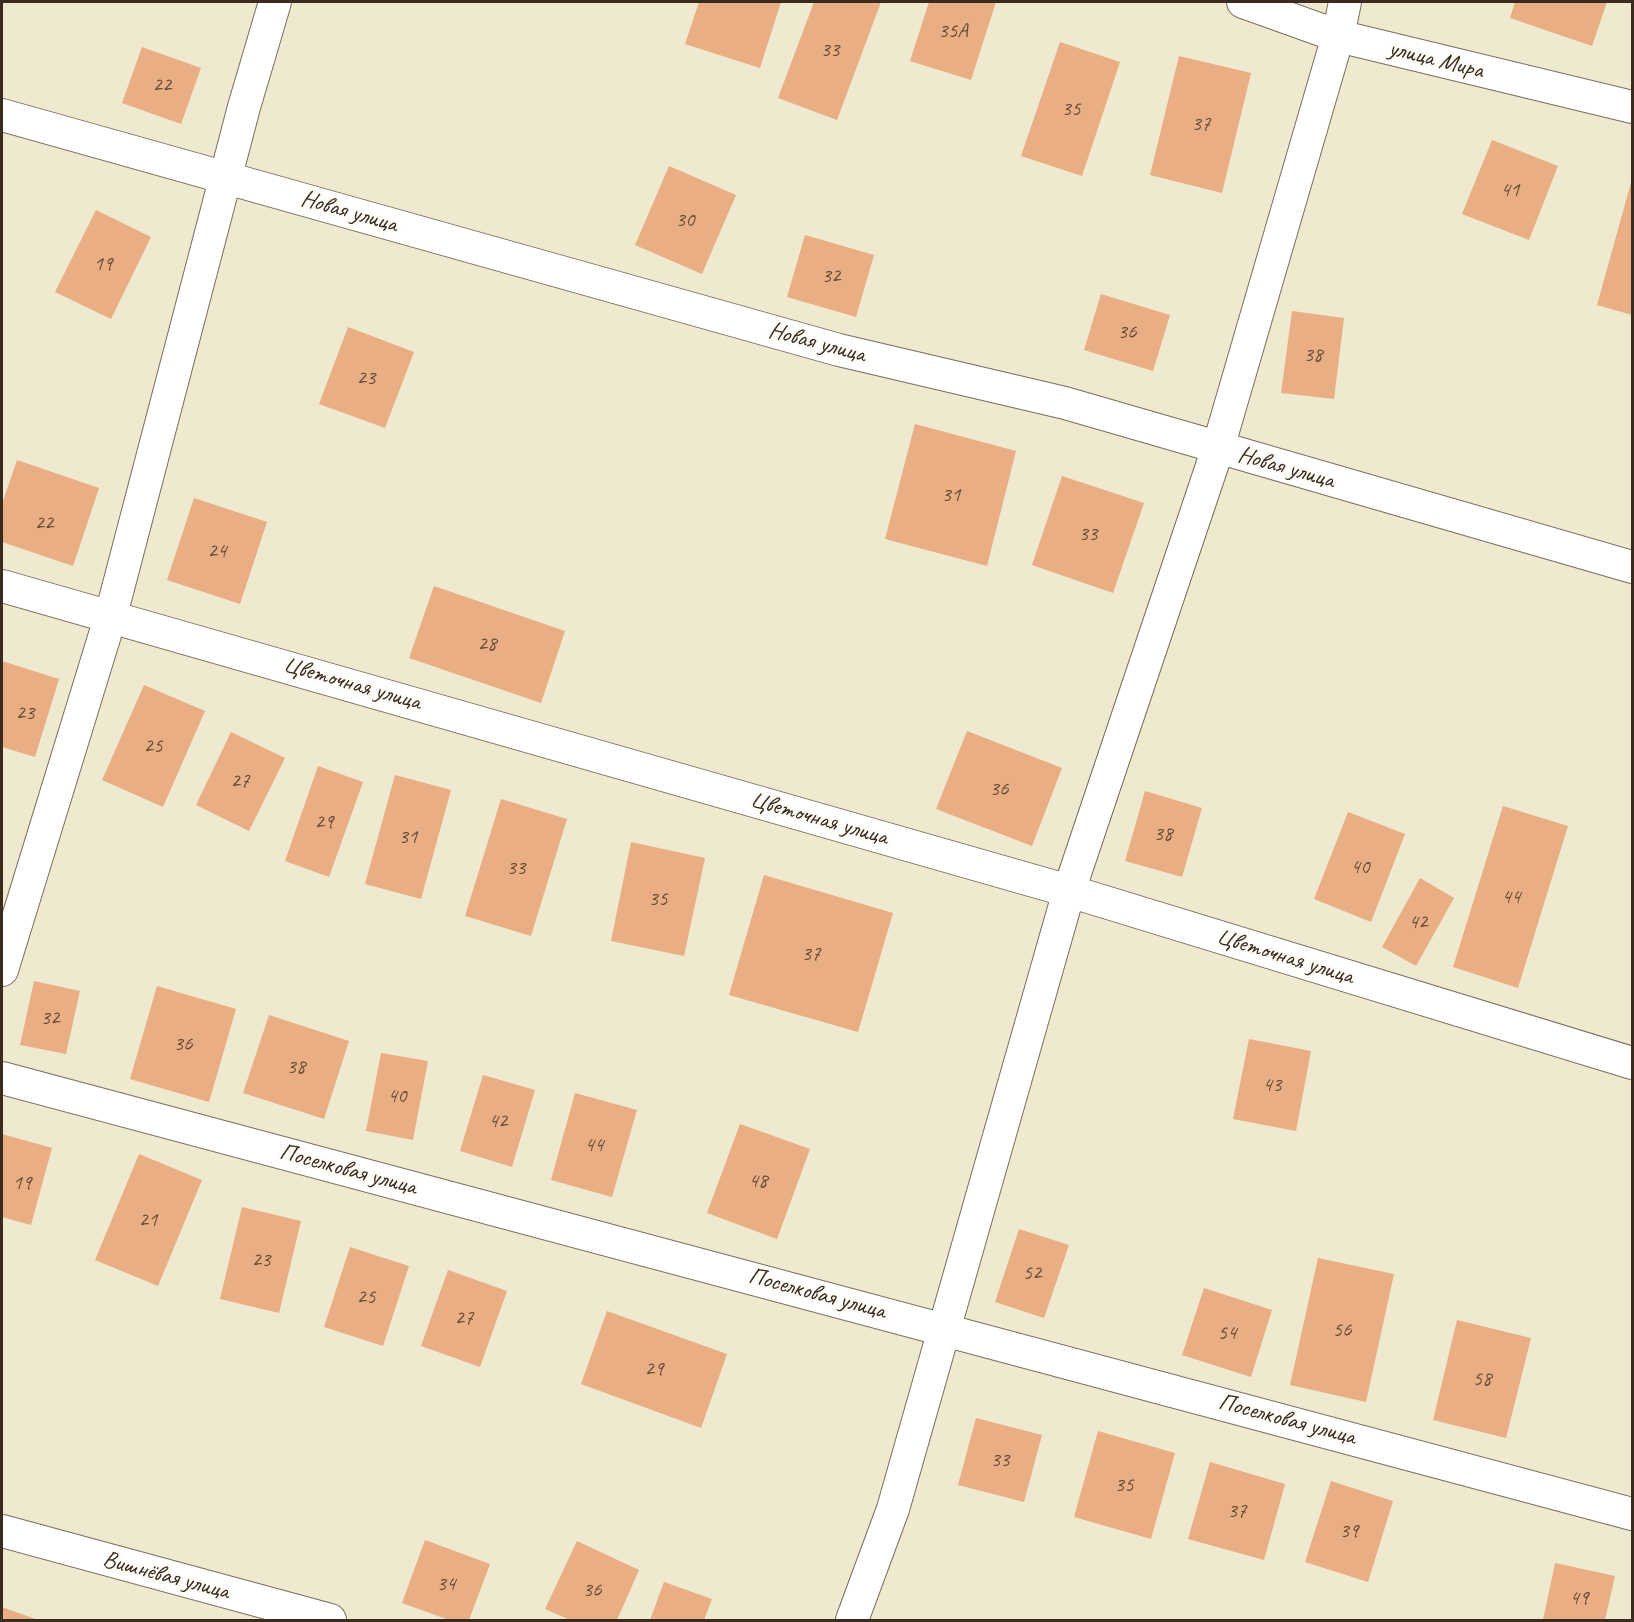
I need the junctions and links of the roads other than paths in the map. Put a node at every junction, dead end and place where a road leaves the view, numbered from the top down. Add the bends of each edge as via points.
1 (275, 2) edge
2 (1243, 2) edge
3 (1345, 2) edge
4 (1338, 36) junction
5 (1632, 107) edge
6 (2, 115) edge
7 (227, 177) junction
8 (1218, 448) junction
9 (1632, 567) edge
10 (2, 586) edge
11 (111, 615) junction
12 (1069, 891) junction
13 (2, 970) edge
14 (1632, 1063) edge
15 (2, 1078) edge
16 (945, 1328) junction
17 (1632, 1514) edge
18 (2, 1531) edge
19 (330, 1620) edge
20 (852, 1620) edge

1 - 7 street
2 - 4 street, улица Мира
3 - 4 street
4 - 5 street, улица Мира
4 - 8 street
6 - 7 street, Новая улица
7 - 8 street, Новая улица via 827,347 1065,403
7 - 11 street
8 - 9 street, Новая улица
8 - 12 street
10 - 11 street, Цветочная улица
11 - 12 street, Цветочная улица
11 - 13 street
12 - 14 street, Цветочная улица
12 - 16 street
15 - 16 street, Поселковая улица
16 - 17 street, Поселковая улица
16 - 20 street via 892,1509
18 - 19 street, Вишнёвая улица

